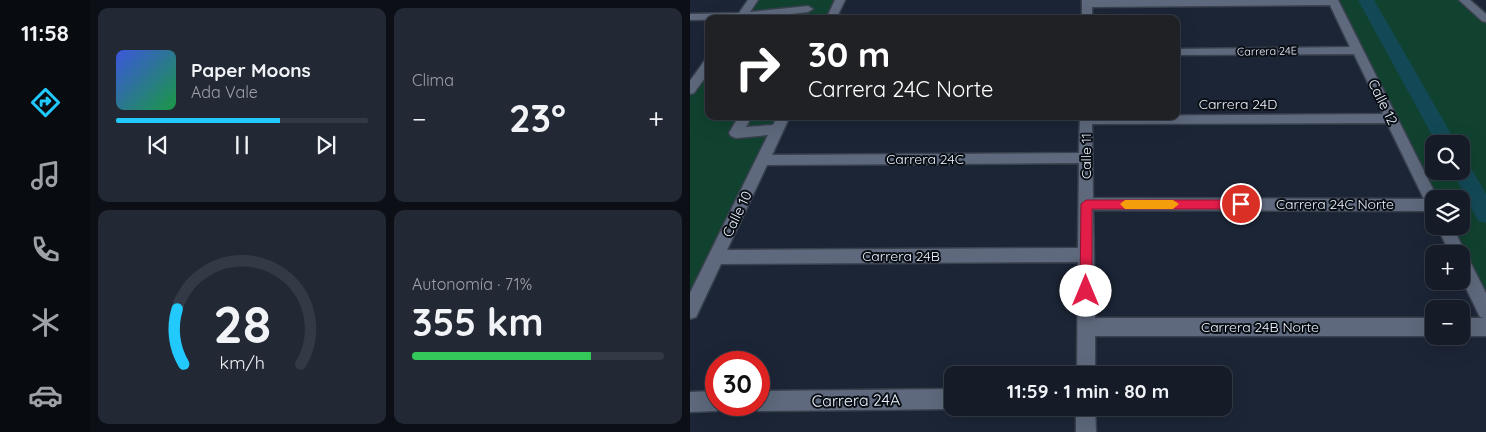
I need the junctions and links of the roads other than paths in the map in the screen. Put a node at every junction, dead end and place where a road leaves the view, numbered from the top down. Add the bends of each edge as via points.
1 (753, 0) edge
2 (840, 0) edge
3 (1464, 0) edge
4 (1334, 1) edge
5 (1087, 2) edge
6 (806, 14) edge
7 (742, 15) edge
8 (784, 15) edge
9 (833, 15) edge
10 (1087, 15) edge
11 (690, 17) edge
12 (705, 17) edge
13 (1486, 19) edge
14 (1357, 50) junction
15 (1180, 52) edge
16 (705, 69) edge
17 (690, 90) edge
18 (1180, 118) edge
19 (1391, 118) junction
20 (744, 120) edge
21 (1086, 120) edge
22 (781, 123) edge
23 (1086, 158) junction
24 (763, 160) junction
25 (1427, 190) edge
26 (1086, 204) junction
27 (1425, 205) edge
28 (1086, 255) junction
29 (716, 257) junction
30 (1470, 278) edge
31 (1486, 311) edge
32 (690, 312) edge
33 (1086, 327) junction
34 (1425, 327) edge
35 (1470, 327) edge
36 (1486, 327) edge
37 (1086, 366) edge
38 (944, 399) edge
39 (770, 401) edge
40 (690, 402) edge
41 (705, 402) edge
42 (1086, 416) edge
43 (1086, 432) edge

1 - 7 street
2 - 9 street
3 - 13 street
4 - 5 street
4 - 14 street, Calle 12
5 - 10 street
6 - 8 street
11 - 12 street
14 - 15 street, Carrera 24E
14 - 19 street, Calle 12
16 - 17 street
18 - 19 street, Carrera 24D
19 - 25 street, Calle 12
20 - 22 street via 736,133
21 - 23 street, Calle 11
22 - 24 street, Calle 10
23 - 24 street, Carrera 24C
23 - 26 street, Calle 11
24 - 29 street, Calle 10
26 - 27 street, Carrera 24C Norte
26 - 28 street, Calle 11
28 - 29 street, Carrera 24B
28 - 33 street, Calle 11
29 - 32 street, Calle 10
30 - 31 street
33 - 34 street, Carrera 24B Norte
33 - 37 street, Calle 11
35 - 36 street
38 - 39 street, Carrera 24A
40 - 41 street
42 - 43 street

